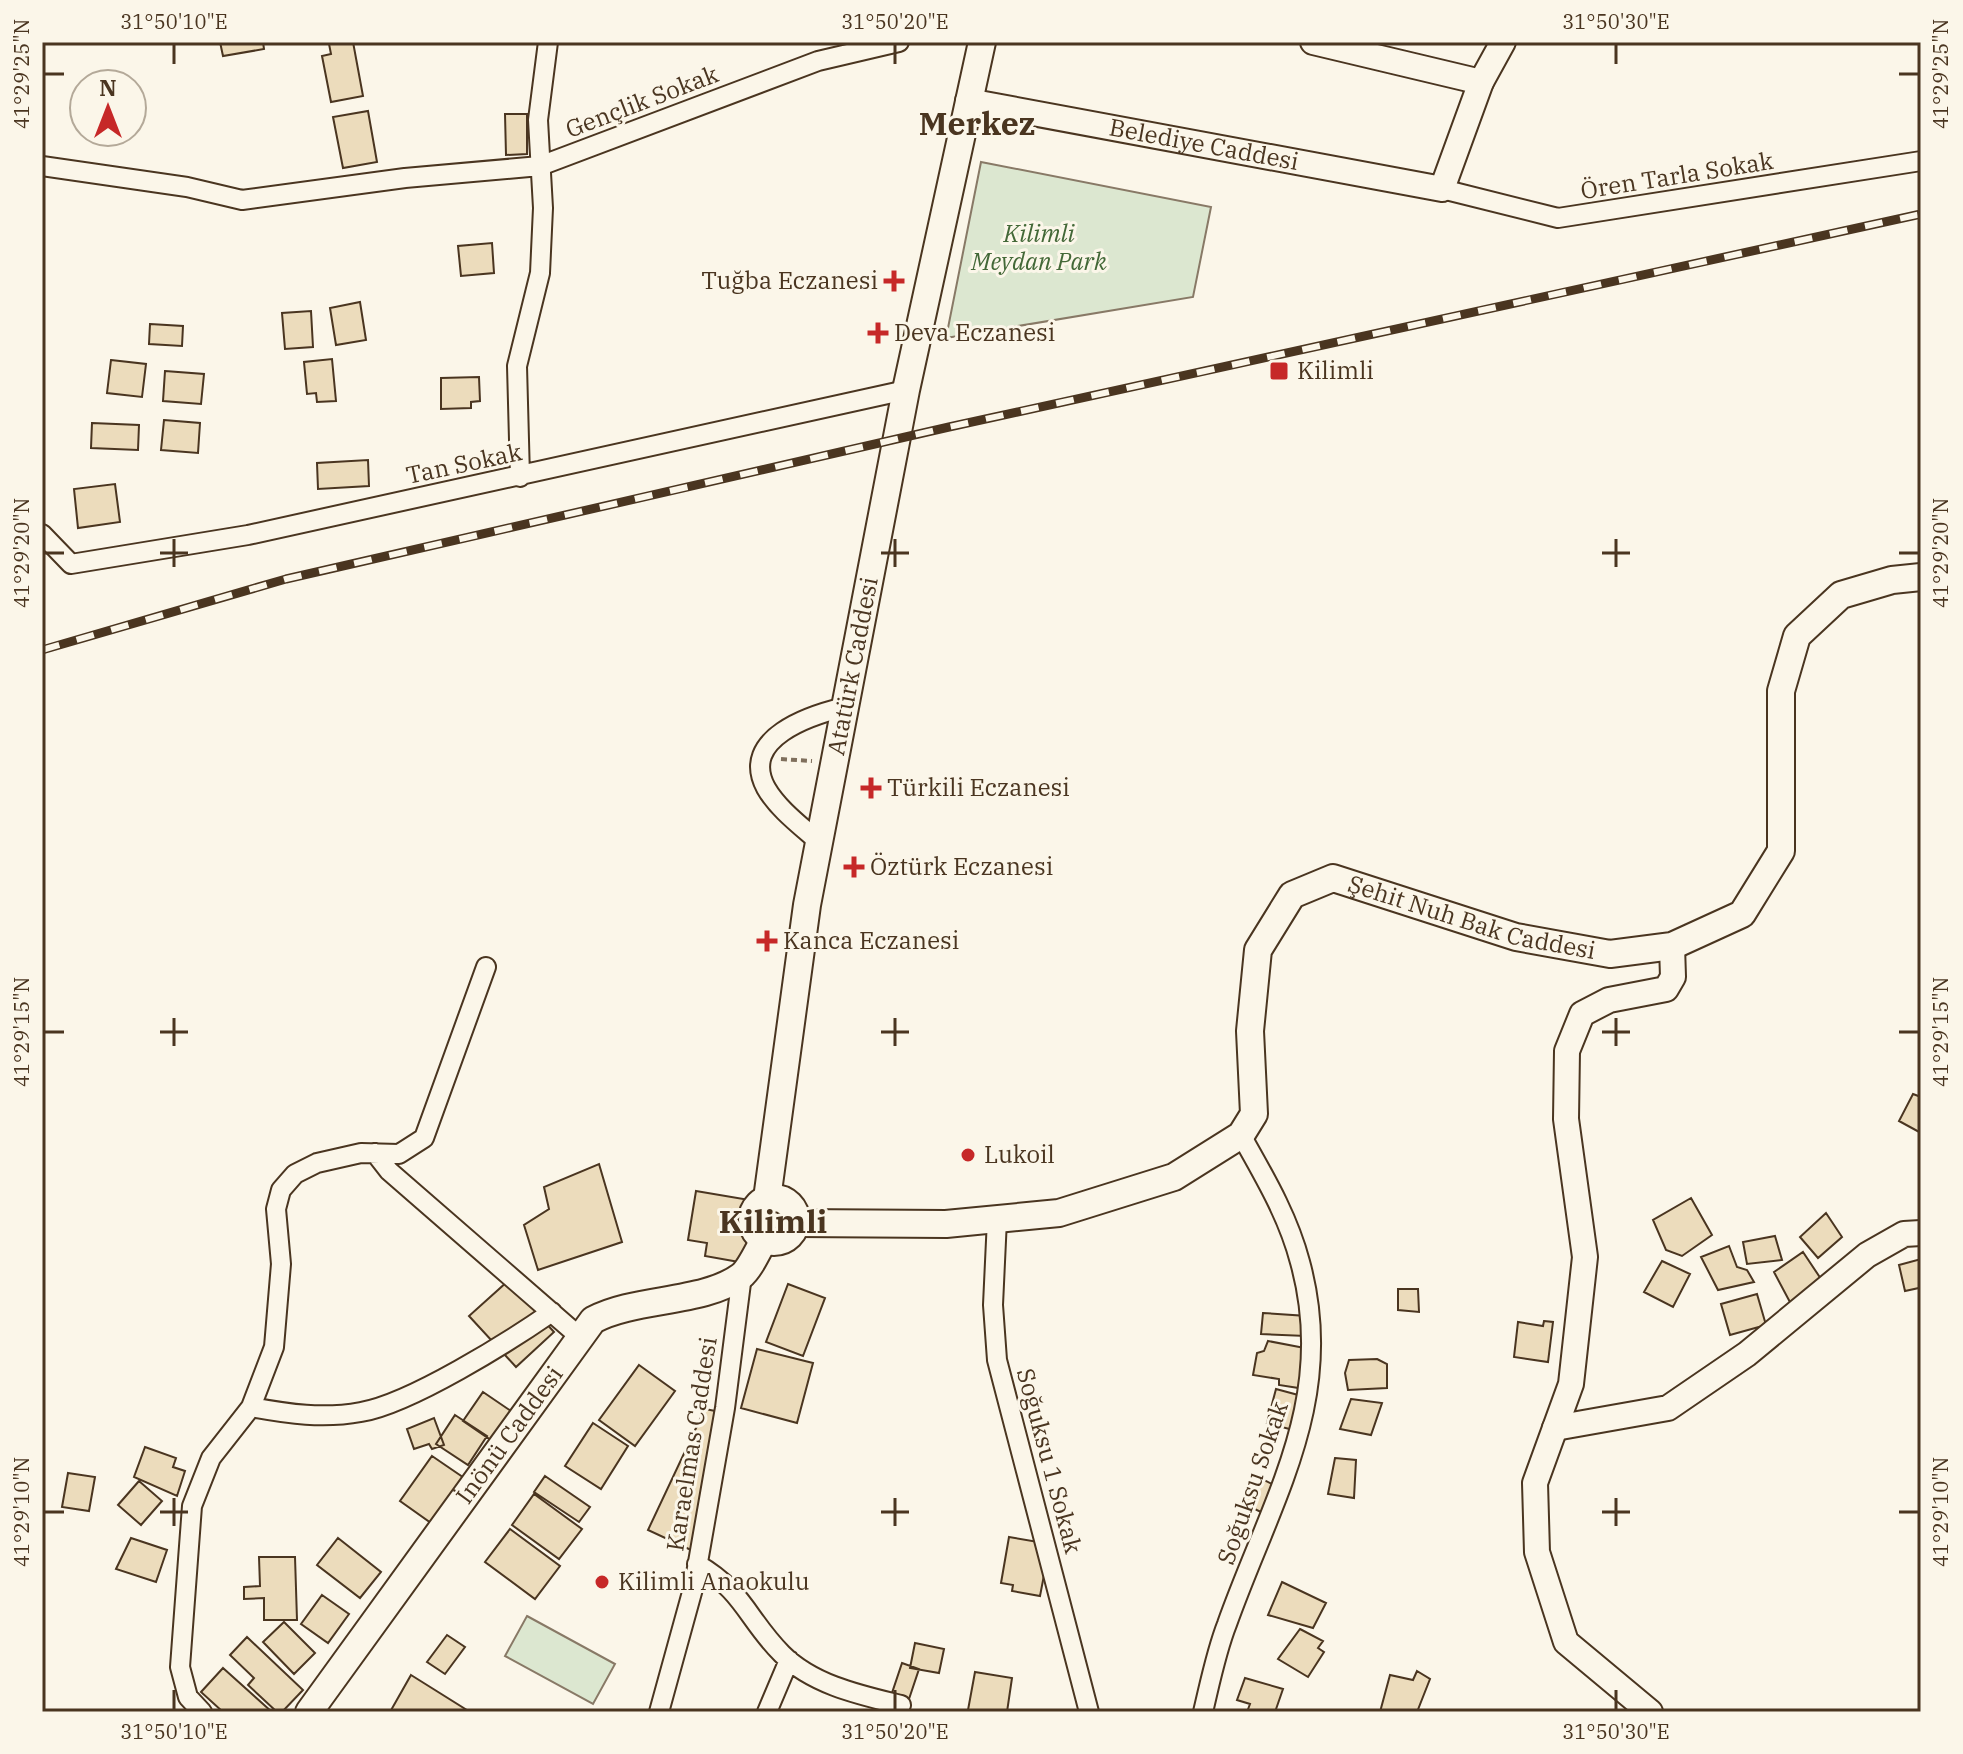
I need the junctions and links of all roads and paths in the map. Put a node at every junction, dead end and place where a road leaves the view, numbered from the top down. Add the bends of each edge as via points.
1 (548, 42) edge
2 (899, 42) edge
3 (982, 42) edge
4 (1313, 42) edge
5 (1503, 42) edge
6 (1481, 82) junction
7 (968, 101) junction
8 (1921, 161) edge
9 (42, 166) edge
10 (540, 166) junction
11 (1442, 189) junction
12 (906, 390) junction
13 (520, 477) junction
14 (42, 534) edge
15 (1921, 577) edge
16 (845, 707) junction
17 (764, 758) junction
18 (834, 762) junction
19 (819, 842) junction
20 (1672, 946) junction
21 (486, 967) dead end
22 (1241, 1135) junction
23 (375, 1153) junction
24 (767, 1199) junction
25 (997, 1219) junction
26 (796, 1223) junction
27 (1921, 1233) edge
28 (764, 1240) junction
29 (742, 1275) junction
30 (552, 1312) junction
31 (581, 1338) junction
32 (251, 1407) junction
33 (1555, 1428) junction
34 (697, 1564) junction
35 (789, 1660) junction
36 (901, 1705) dead end
37 (202, 1712) edge
38 (309, 1712) edge
39 (659, 1712) edge
40 (767, 1712) edge
41 (1089, 1712) edge
42 (1203, 1712) edge
43 (1650, 1712) edge

1 - 10 street via 538,120
2 - 10 street, Gençlik Sokak via 818,61
3 - 7 main road, Atatürk Caddesi
4 - 6 street
5 - 6 street
6 - 11 street
7 - 11 street, Belediye Caddesi
7 - 12 main road, Atatürk Caddesi
8 - 11 street, Ören Tarla Sokak via 1558,218
9 - 10 street, Gençlik Sokak via 242,200
10 - 13 street via 540,273 517,366
12 - 13 street, Tan Sokak
12 - 16 main road, Atatürk Caddesi
13 - 14 street, Tan Sokak via 248,535 71,564
15 - 20 main road, Şehit Nuh Bak Caddesi via 1841,595 1797,636 1781,691 1781,851 1742,914
16 - 17 street via 791,724
16 - 18 main road, Atatürk Caddesi
17 - 18 path
17 - 19 street via 767,789
18 - 19 main road, Atatürk Caddesi
19 - 24 main road, Atatürk Caddesi
20 - 22 main road, Şehit Nuh Bak Caddesi via 1610,954 1516,937 1333,878 1292,895 1258,950 1250,1031 1254,1114
20 - 33 street via 1673,977 1666,989 1609,1000 1582,1014 1567,1051 1566,1119 1585,1257 1571,1384
21 - 23 street via 430,1131 410,1150
22 - 25 main road via 1174,1177 1059,1213
22 - 42 street, Soğuksu Sokak via 1283,1212 1300,1261 1311,1315 1312,1367 1296,1448 1226,1625
23 - 30 street via 389,1171
23 - 32 street via 317,1163 295,1174 281,1190 276,1209 279,1322
24 - 26 main road via 789,1203
24 - 28 main road via 756,1208 752,1223
25 - 26 main road
25 - 41 street, Soğuksu 1 Sokak via 997,1360
26 - 28 main road via 785,1240
27 - 33 street via 1904,1234 1867,1255 1747,1354 1668,1408
28 - 29 main road
29 - 31 main road, İnönü Caddesi via 710,1289 611,1311 593,1320
29 - 34 street, Karaelmas Caddesi
30 - 31 street
30 - 32 street via 389,1405 317,1416
31 - 38 main road, İnönü Caddesi
32 - 37 street via 211,1458 192,1506 180,1667 184,1688
33 - 43 street via 1535,1483 1537,1552 1566,1642
34 - 35 street via 731,1586
34 - 39 street, Karaelmas Caddesi
35 - 36 street via 852,1693
35 - 40 street

